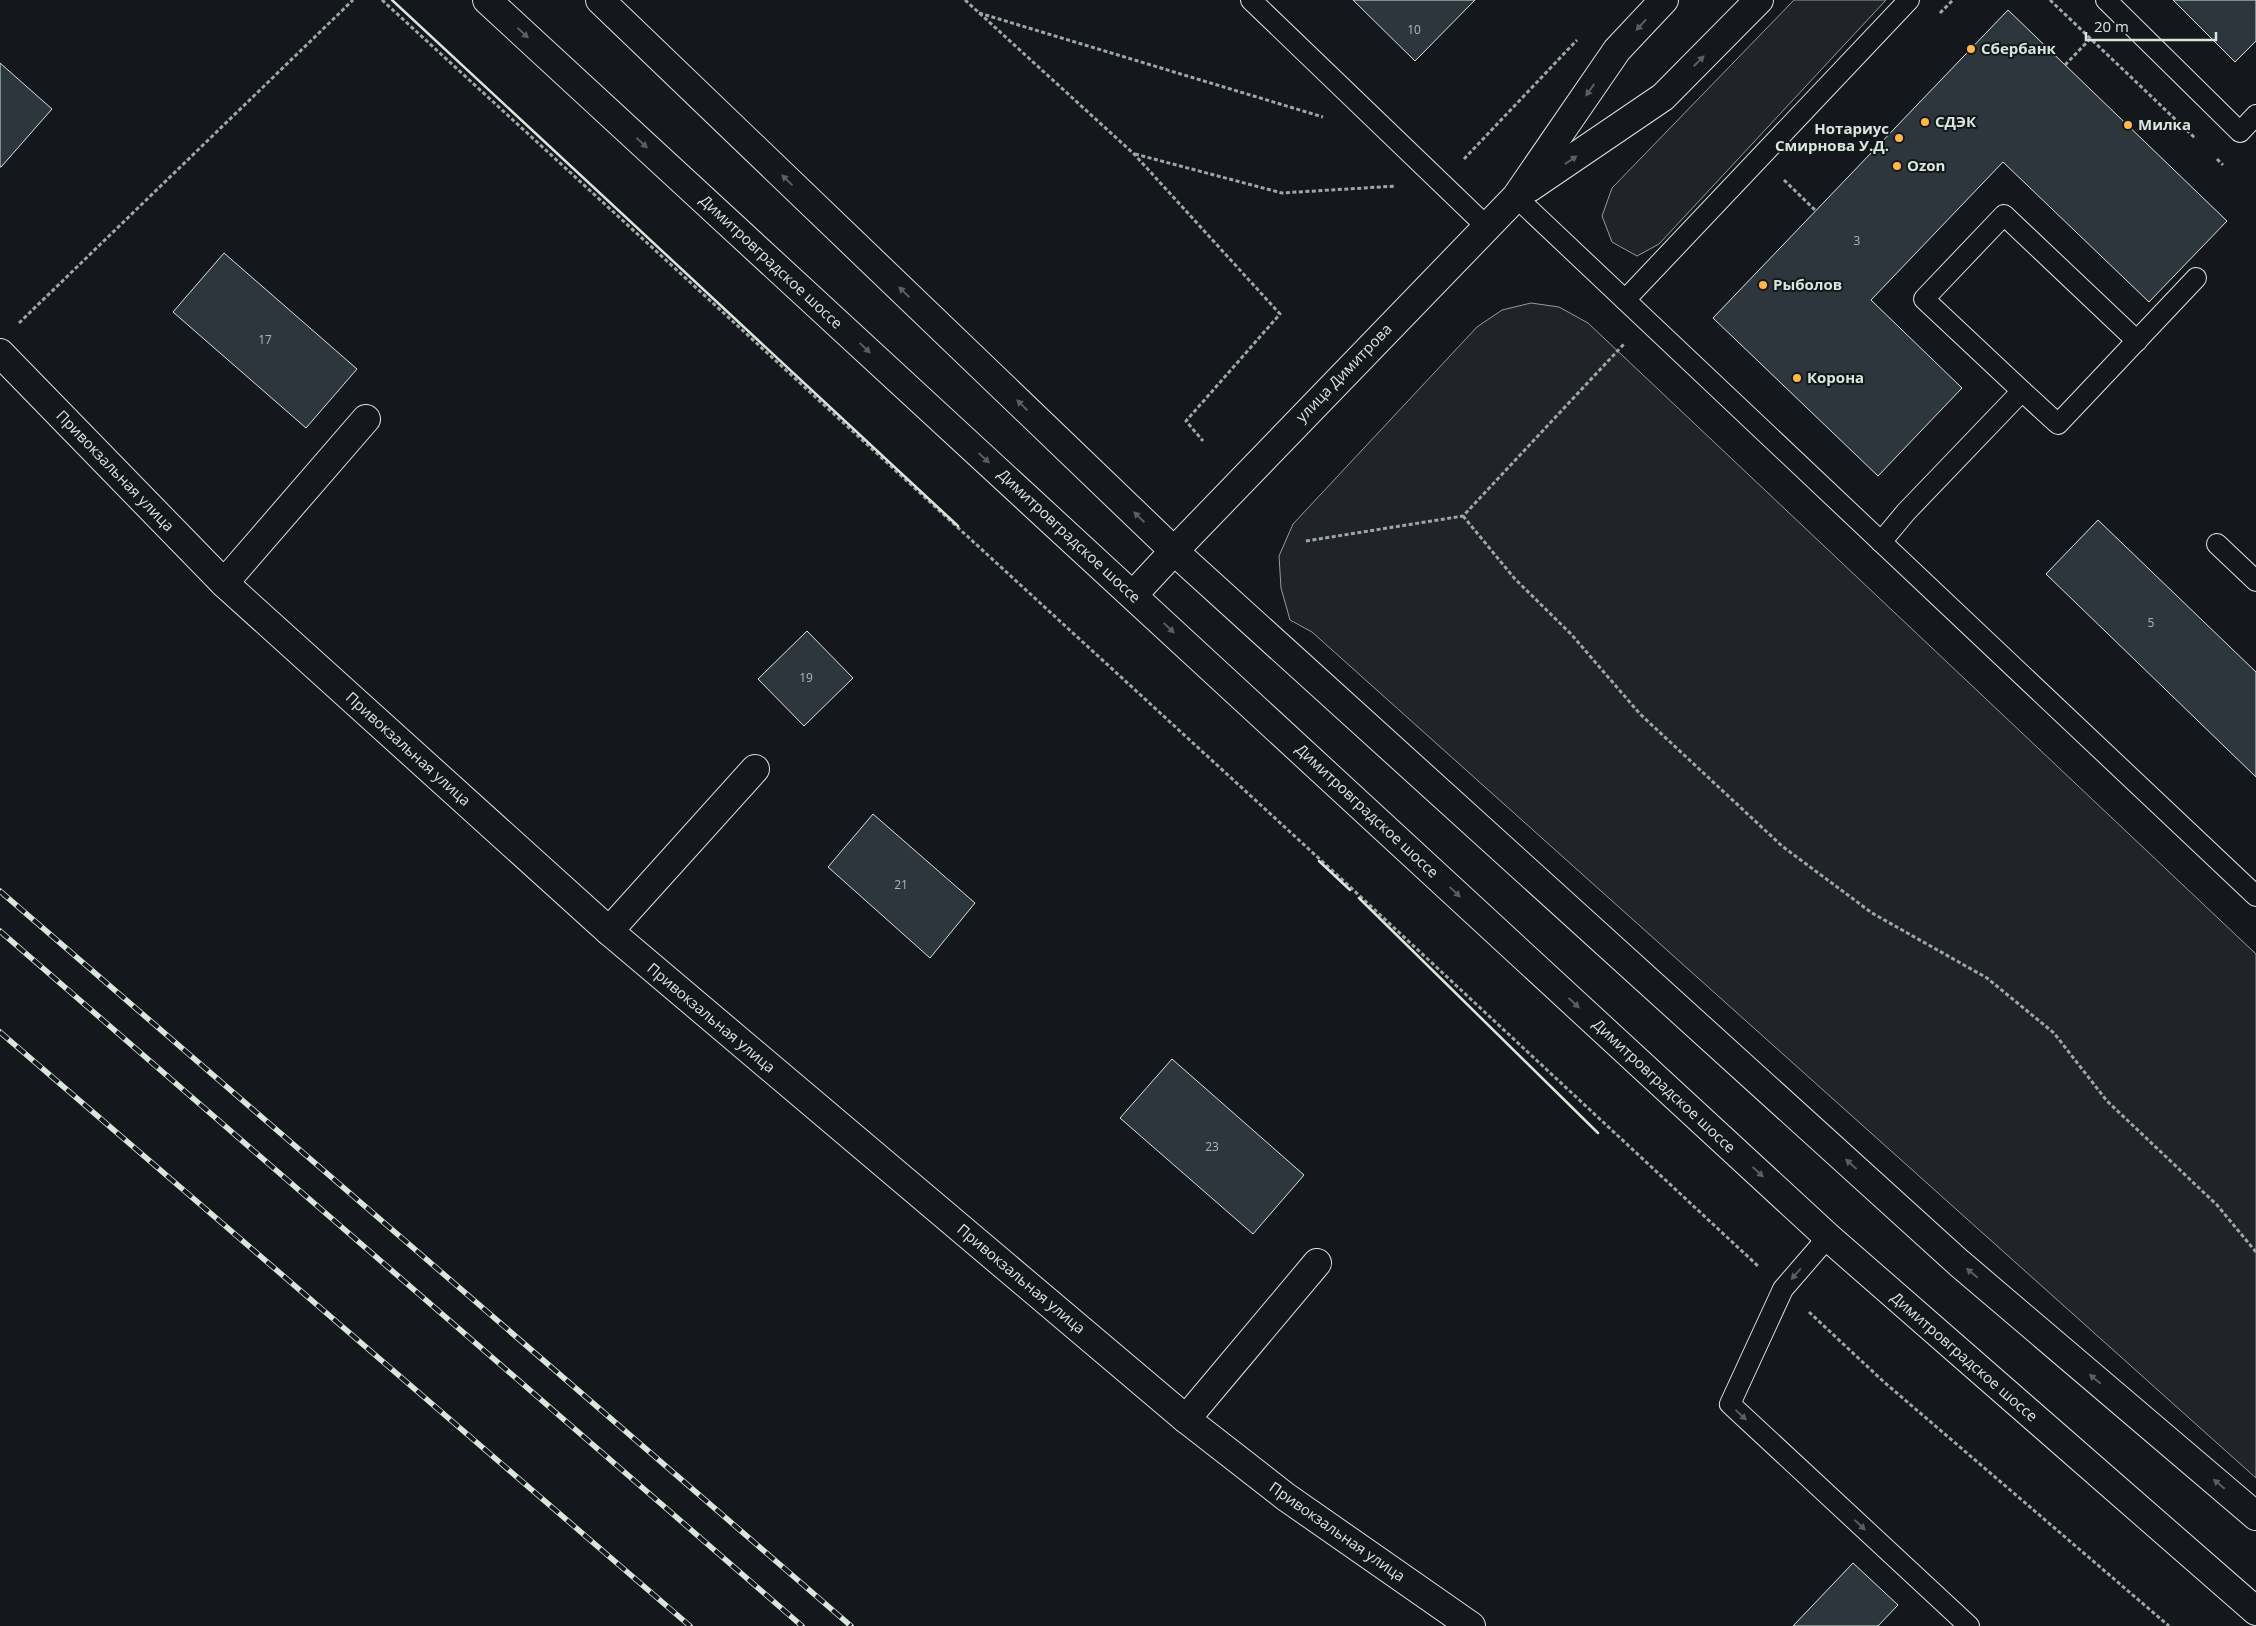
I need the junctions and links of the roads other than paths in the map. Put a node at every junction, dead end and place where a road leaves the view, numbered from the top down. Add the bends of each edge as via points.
1 (487, 0) edge
2 (600, 0) edge
3 (1251, 0) edge
4 (1664, 0) edge
5 (1759, 0) edge
6 (1909, 0) edge
7 (2106, 0) edge
8 (2256, 115) edge
9 (1516, 197) junction
10 (1486, 227) junction
11 (2196, 278) dead end
12 (1625, 300) junction
13 (2137, 341) junction
14 (0, 353) edge
15 (2022, 390) junction
16 (366, 419) dead end
17 (1881, 542) junction
18 (2217, 544) dead end
19 (1174, 551) junction
20 (2256, 581) edge
21 (224, 582) junction
22 (1133, 595) junction
23 (755, 769) dead end
24 (2256, 896) edge
25 (609, 931) junction
26 (1828, 1238) junction
27 (1317, 1263) dead end
28 (1186, 1419) junction
29 (2256, 1516) edge
30 (2256, 1611) edge
31 (1471, 1626) edge
32 (1969, 1626) edge

1 -> 22 main road, Димитровградское шоссе
19 -> 2 main road
3 - 10 lane
4 -> 9 main road, улица Димитрова via 1617,50
9 -> 5 main road, улица Димитрова via 1663,97
6 - 12 lane
7 - 8 lane via 2240,132
9 - 10 main road, улица Димитрова
9 - 12 lane
10 - 19 main road, улица Димитрова
11 - 13 lane
12 - 17 lane
13 - 15 lane via 2058,424
13 - 15 lane via 2004,215 1924,299
14 - 21 main road, Привокзальная улица
15 - 17 lane
16 - 21 main road
17 - 24 lane
18 - 20 lane
19 - 22 main road, улица Димитрова
29 -> 19 main road via 1959,1263
21 - 25 main road, Привокзальная улица
22 -> 26 main road, Димитровградское шоссе
23 - 25 main road
25 - 28 main road, Привокзальная улица
26 - 30 main road, Димитровградское шоссе
26 -> 32 lane via 1783,1289 1730,1404
27 - 28 main road
28 - 31 main road, Привокзальная улица via 1286,1497

